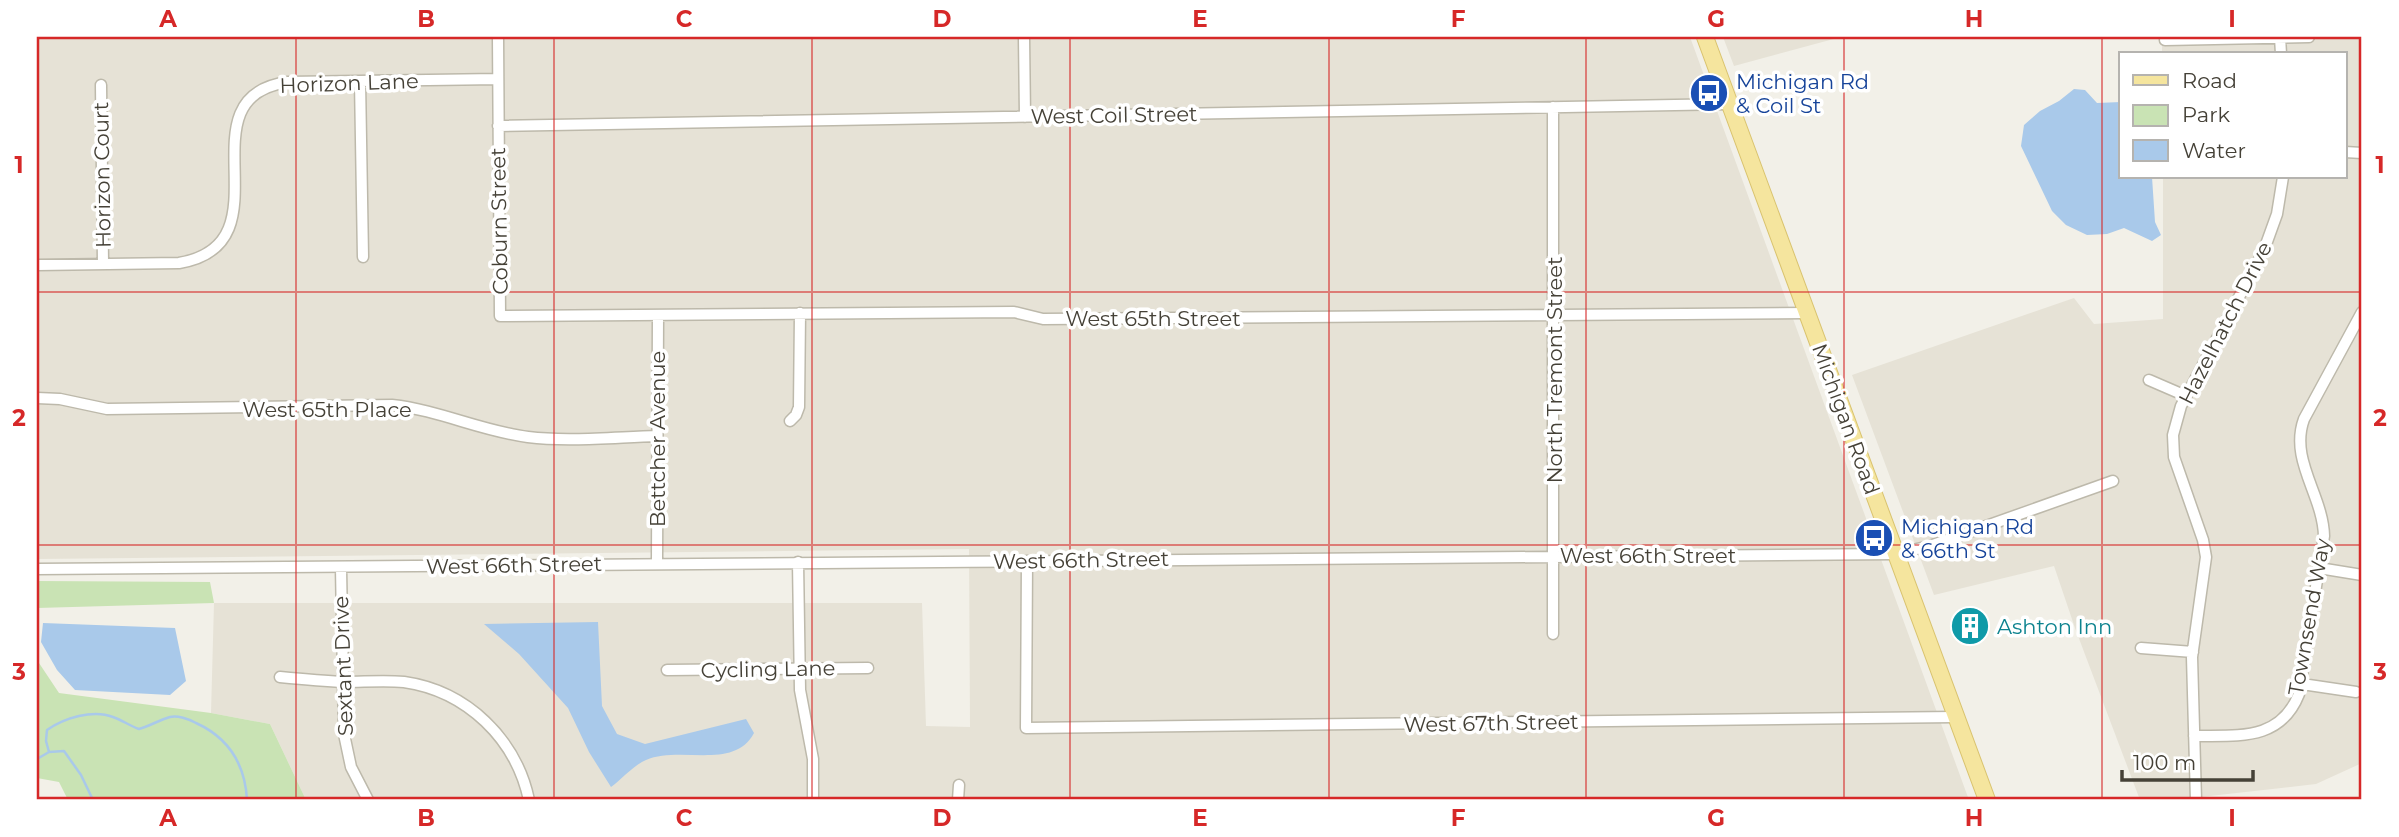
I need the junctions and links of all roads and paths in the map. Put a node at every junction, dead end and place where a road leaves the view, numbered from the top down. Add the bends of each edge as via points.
1 (498, 37) edge
2 (1024, 37) edge
3 (1705, 37) edge
4 (2280, 37) edge
5 (2309, 37) edge
6 (2165, 40) dead end
7 (498, 79) junction
8 (360, 81) junction
9 (102, 85) dead end
10 (1730, 104) junction
11 (1553, 107) junction
12 (1025, 117) junction
13 (498, 126) junction
14 (2283, 178) edge
15 (363, 257) dead end
16 (103, 264) junction
17 (37, 265) edge
18 (2362, 312) edge
19 (800, 313) junction
20 (1807, 313) junction
21 (658, 315) junction
22 (1554, 315) junction
23 (500, 316) joint
24 (2149, 380) dead end
25 (2186, 397) junction
26 (37, 398) edge
27 (790, 421) dead end
28 (657, 436) junction
29 (2113, 481) dead end
30 (1895, 554) junction
31 (1553, 555) junction
32 (1027, 561) junction
33 (798, 562) junction
34 (657, 563) junction
35 (341, 568) junction
36 (2319, 568) junction
37 (37, 569) edge
38 (2362, 575) edge
39 (1553, 634) dead end
40 (2141, 648) dead end
41 (2193, 652) junction
42 (868, 668) dead end
43 (800, 669) junction
44 (667, 670) dead end
45 (280, 677) dead end
46 (342, 682) junction
47 (2302, 684) junction
48 (2356, 692) dead end
49 (1955, 716) junction
50 (2194, 736) junction
51 (959, 785) dead end
52 (368, 800) edge
53 (529, 800) edge
54 (813, 800) edge
55 (958, 800) edge
56 (1987, 800) edge
57 (2196, 800) edge

1 - 7 street, Coburn Street
2 - 12 street
3 - 10 main road, Michigan Road
4 - 5 street
4 - 6 street
7 - 8 street, Horizon Lane
7 - 13 street, Coburn Street
8 - 15 street
8 - 16 street, Horizon Lane via 280,83 249,101 234,134 233,216 209,252 179,263
9 - 16 street, Horizon Court
10 - 11 street, West Coil Street
10 - 20 main road, Michigan Road
11 - 12 street, West Coil Street
11 - 22 street, North Tremont Street
12 - 13 street, West Coil Street
13 - 23 street, Coburn Street
14 - 25 street, Hazelhatch Drive via 2267,243
16 - 17 street, Horizon Lane
18 - 36 street, Townsend Way via 2300,434 2302,461 2323,523
19 - 21 street, West 65th Street
19 - 22 street, West 65th Street via 1014,312 1043,319
19 - 27 street via 799,407
20 - 22 street, West 65th Street
20 - 30 main road, Michigan Road
21 - 23 street, West 65th Street
21 - 28 street, Bettcher Avenue
22 - 31 street, North Tremont Street
24 - 25 street
25 - 41 street, Hazelhatch Drive via 2175,424 2174,457 2206,557
26 - 28 street, West 65th Place via 107,409 392,405 527,437
28 - 34 street, Bettcher Avenue
29 - 30 street, West 66th Street via 1963,536
30 - 31 street, West 66th Street
30 - 49 main road, Michigan Road
31 - 32 street, West 66th Street
31 - 39 street, North Tremont Street
32 - 33 street, West 66th Street
32 - 49 street, West 67th Street via 1026,728
33 - 34 street, West 66th Street
33 - 43 street
34 - 35 street, West 66th Street
35 - 37 street, West 66th Street
35 - 46 street, Sextant Drive
36 - 38 street
36 - 47 street, Townsend Way
40 - 41 street
41 - 50 street, Hazelhatch Drive
42 - 43 street, Cycling Lane
43 - 44 street, Cycling Lane
43 - 54 street via 801,702 813,759
45 - 46 street
46 - 52 street, Sextant Drive via 347,751
46 - 53 street via 415,684 463,704 504,742 520,770
47 - 48 street
47 - 50 street, Townsend Way via 2293,708 2272,727 2251,734
49 - 56 main road, Michigan Road
50 - 57 street, Hazelhatch Drive
51 - 55 street

